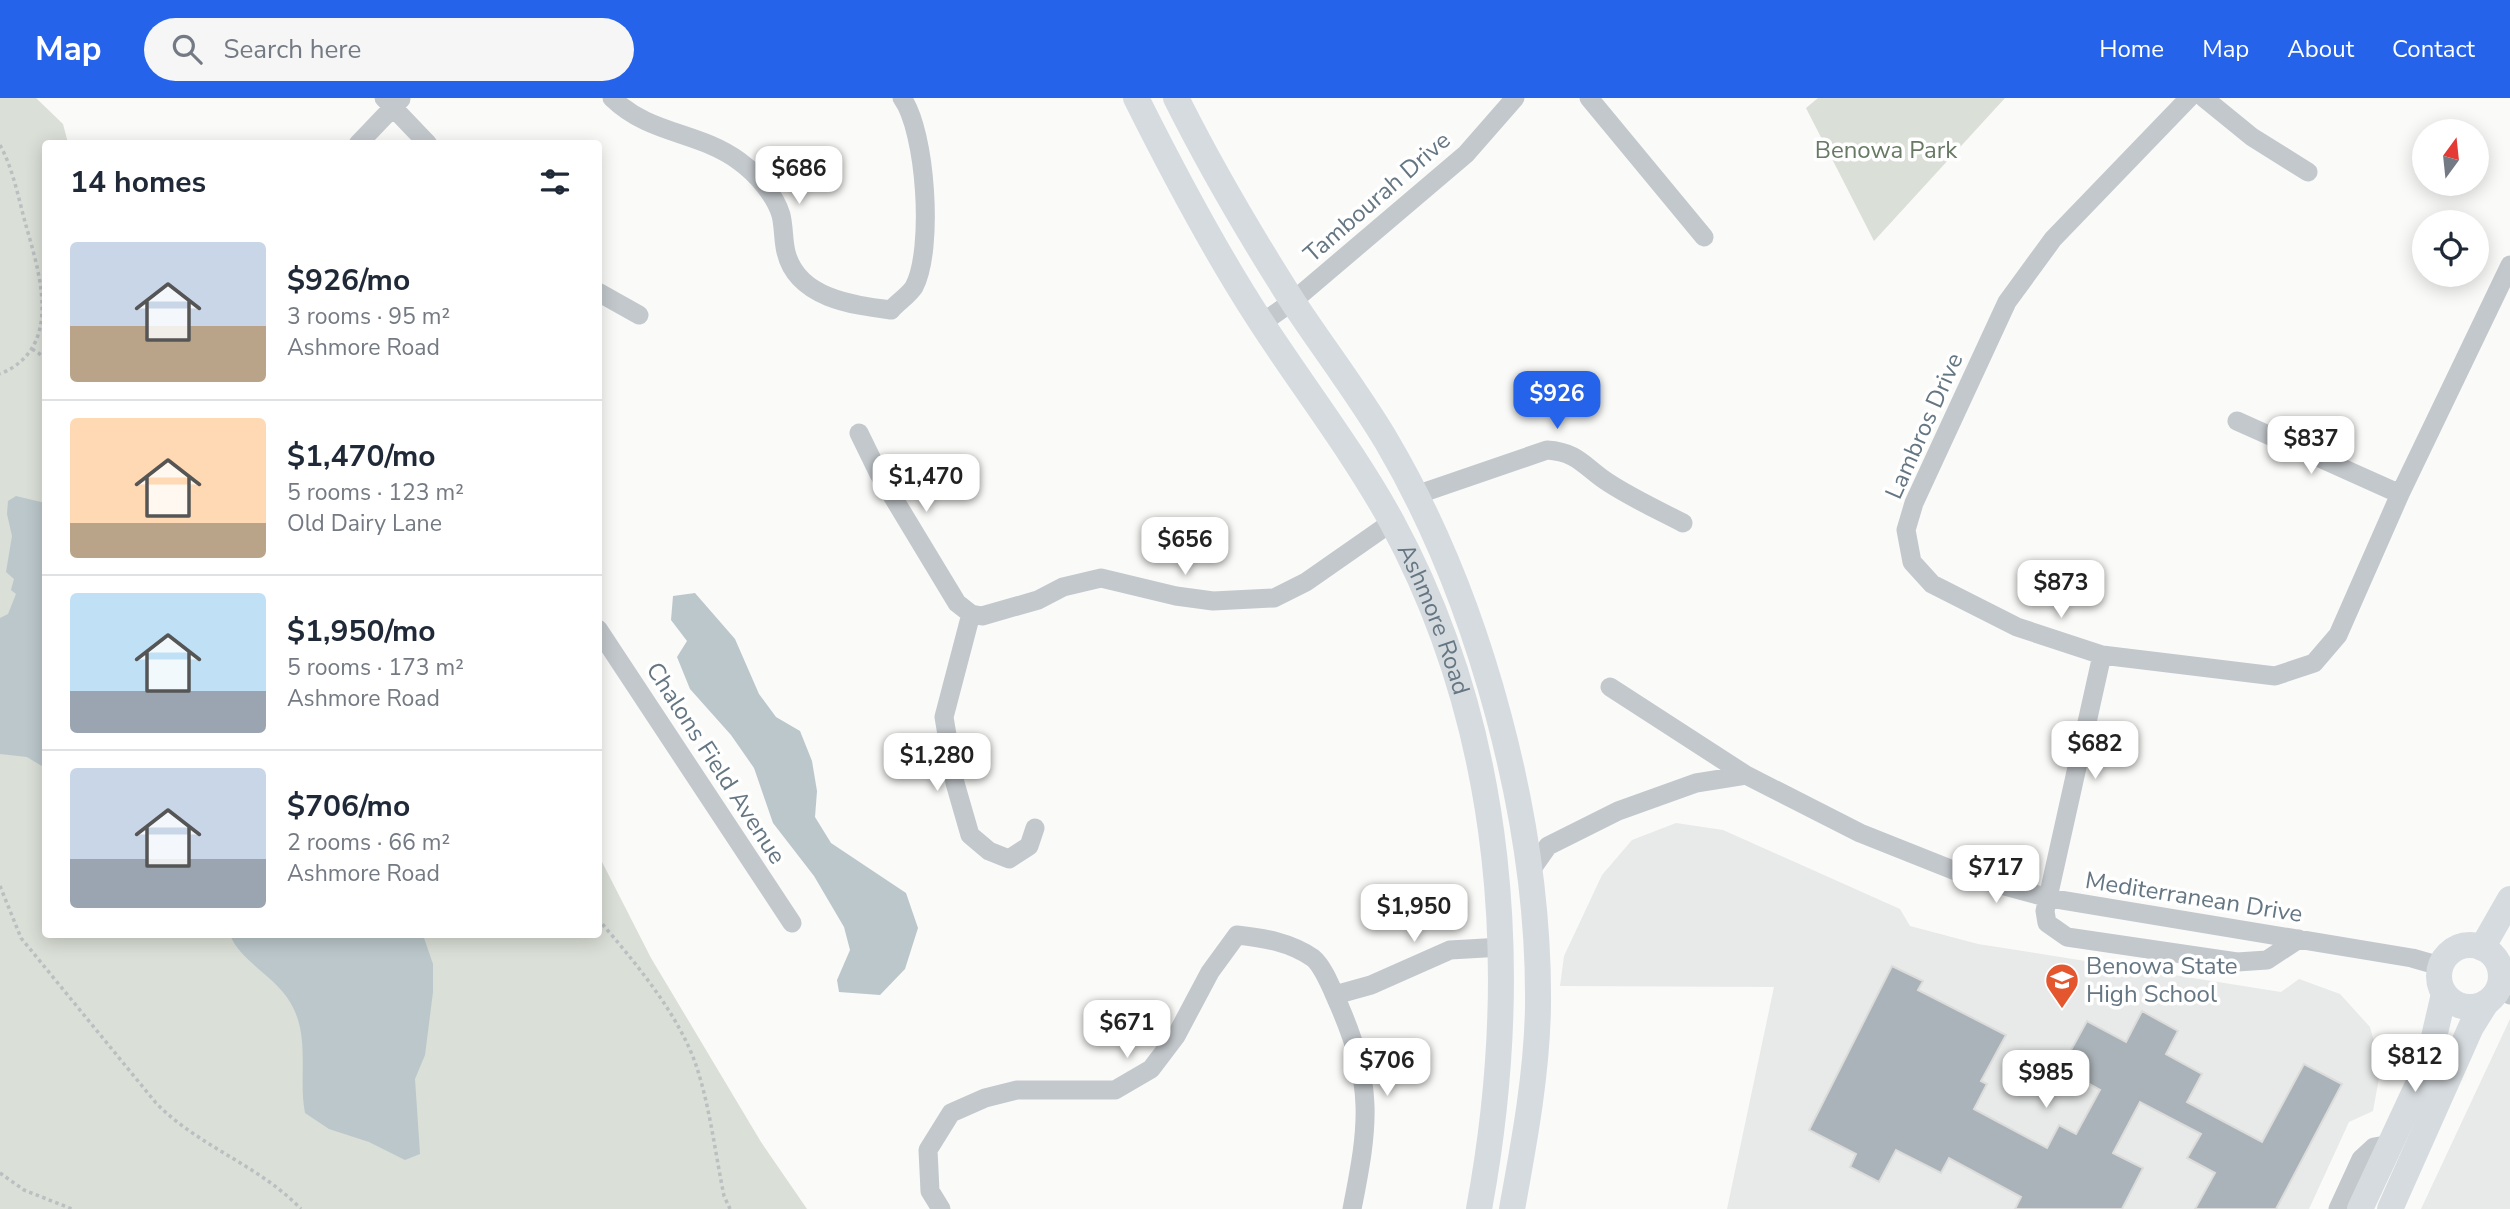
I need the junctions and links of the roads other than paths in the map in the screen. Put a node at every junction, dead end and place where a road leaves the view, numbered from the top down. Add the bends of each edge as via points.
1 (612, 98) edge
2 (901, 98) edge
3 (1136, 98) edge
4 (1176, 98) edge
5 (1515, 98) edge
6 (1589, 98) edge
7 (2189, 98) edge
8 (2204, 98) edge
9 (393, 101) edge
10 (361, 140) edge
11 (425, 140) edge
12 (2308, 172) dead end
13 (1704, 237) dead end
14 (2510, 265) edge
15 (602, 294) edge
16 (1293, 301) junction
17 (639, 316) dead end
18 (1262, 323) junction
19 (2237, 421) dead end
20 (859, 433) dead end
21 (2400, 494) junction
22 (1416, 495) junction
23 (1392, 522) junction
24 (1683, 523) dead end
25 (971, 614) junction
26 (602, 635) edge
27 (2102, 656) junction
28 (1610, 687) dead end
29 (1746, 775) junction
30 (1035, 828) dead end
31 (1529, 873) junction
32 (2049, 898) junction
33 (2510, 899) edge
34 (792, 923) dead end
35 (2298, 939) junction
36 (1502, 947) junction
37 (2482, 948) junction
38 (2440, 966) junction
39 (2444, 994) junction
40 (1335, 995) junction
41 (2498, 995) edge
42 (2391, 1144) junction
43 (941, 1209) edge
44 (1352, 1209) edge
45 (1479, 1209) edge
46 (1512, 1209) edge
47 (2338, 1209) edge
48 (2360, 1209) edge
49 (2390, 1209) edge

1 - 2 street via 629,115 701,140 739,160 763,183 780,213 786,255 806,285 845,304 891,310 914,287 923,250 919,147
3 - 18 main road, Ashmore Road via 1201,226
4 - 16 main road, Ashmore Road
5 - 16 street, Tambourah Drive via 1466,154
6 - 13 street
7 - 27 street, Lambros Drive via 2053,239 2007,302 1914,503 1906,530 1912,562 1932,584 2017,627
8 - 12 street via 2252,137
9 - 10 street
9 - 11 street
14 - 21 street, Lambros Drive
15 - 17 street
16 - 18 street, Tambourah Drive
16 - 22 main road, Ashmore Road via 1360,398
18 - 23 main road, Ashmore Road
19 - 21 street
20 - 25 street via 940,577 957,603
21 - 27 street, Lambros Drive via 2338,635 2314,663 2276,676
22 - 24 street via 1548,450 1564,451 1608,483
22 - 31 main road, Ashmore Road via 1489,681 1516,784
23 - 25 street via 1306,582 1274,598 1213,601 1101,578 982,616
23 - 36 main road, Ashmore Road via 1440,627 1468,712 1489,806
25 - 30 street via 944,717 961,810 970,835 989,851 1009,859 1029,846
26 - 34 street, Chalons Field Avenue
27 - 32 street
28 - 29 street, Mediterranean Drive
29 - 31 street via 1696,783 1618,811 1548,846
29 - 32 street, Mediterranean Drive via 1860,833 1968,876
31 - 46 main road, Ashmore Road via 1538,1007 1526,1135
32 - 35 street, Mediterranean Drive
32 - 35 street via 2047,923 2067,937 2236,962 2267,960
33 - 37 main road
35 - 38 street, Mediterranean Drive
36 - 40 street via 1450,950 1371,985
36 - 45 main road, Ashmore Road via 1494,1129
37 - 38 main road via 2472,945 2453,950
37 - 41 main road via 2500,970
38 - 39 main road
39 - 41 main road via 2468,1007
39 - 42 main road via 2428,1063
40 - 43 street via 1315,960 1273,938 1237,935 1210,972 1176,1036 1150,1069 1115,1090 1017,1090 951,1113 928,1150 930,1191
40 - 44 street via 1358,1048 1367,1101
41 - 49 main road via 2471,1027
42 - 47 street via 2374,1147 2361,1159
42 - 48 main road

